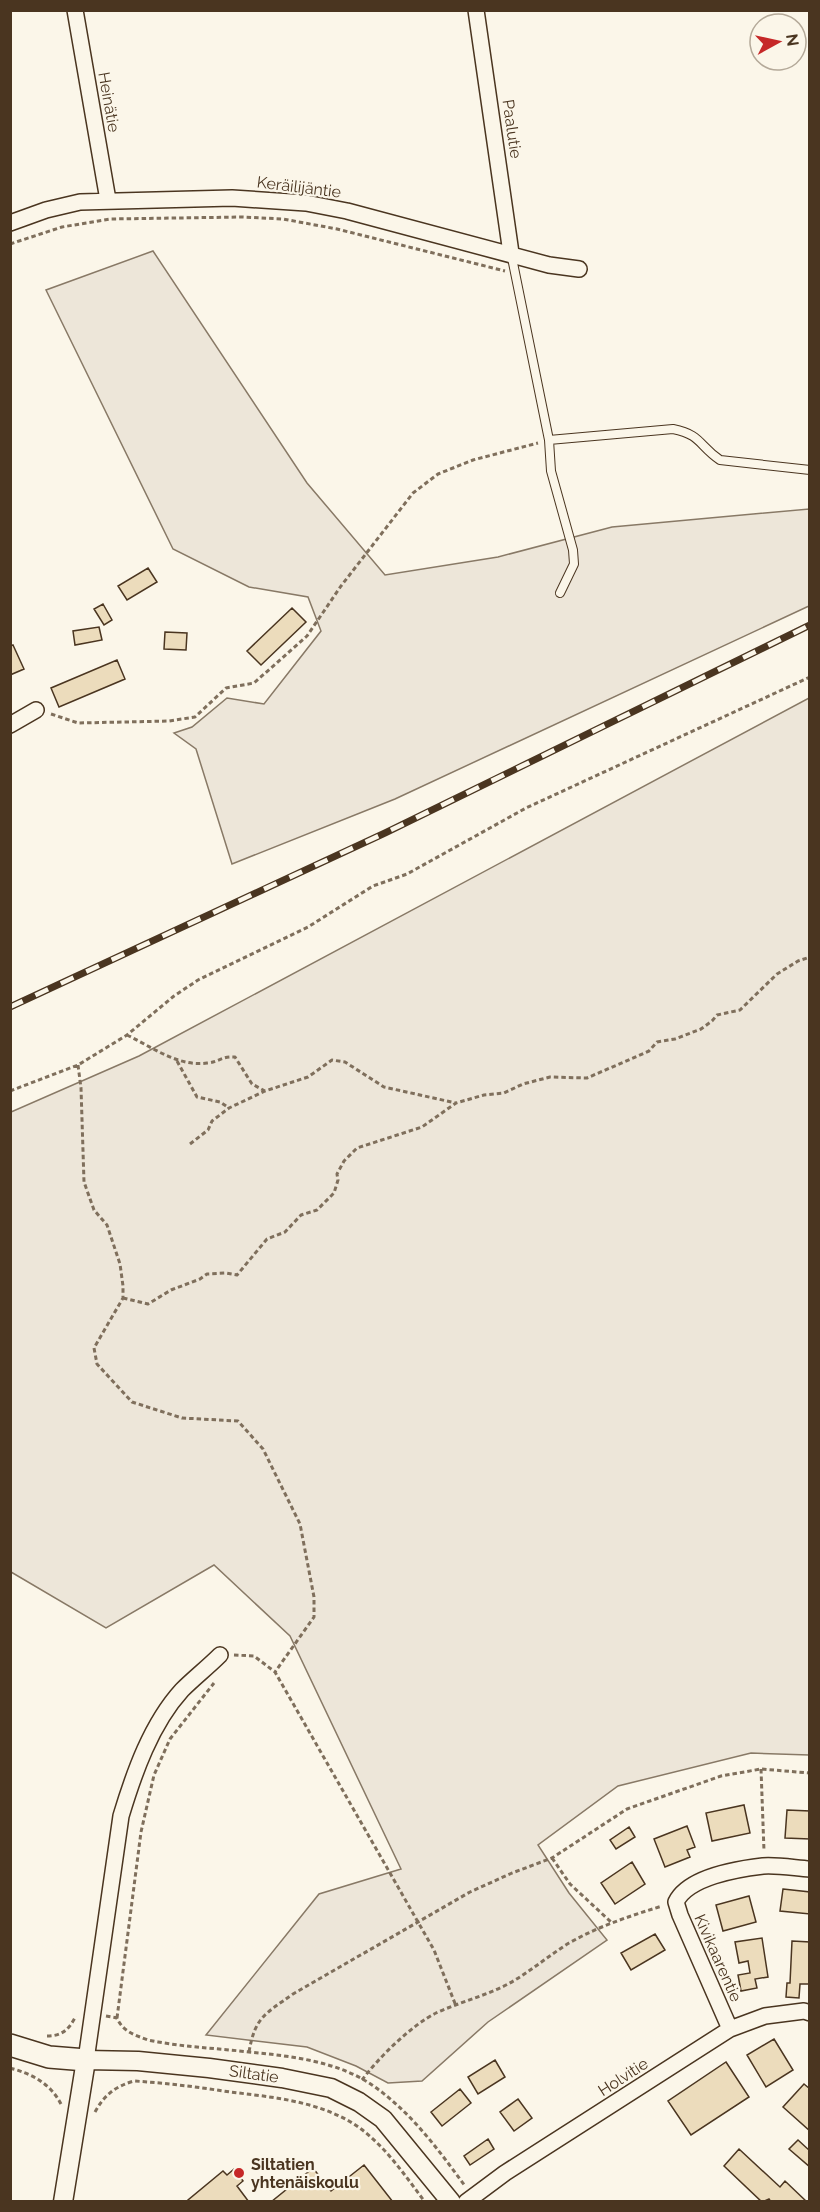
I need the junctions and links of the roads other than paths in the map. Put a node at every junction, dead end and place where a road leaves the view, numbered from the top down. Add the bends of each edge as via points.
1 (75, 10) edge
2 (477, 10) edge
3 (108, 200) junction
4 (10, 224) edge
5 (511, 253) junction
6 (579, 269) dead end
7 (549, 440) junction
8 (810, 470) edge
9 (560, 593) dead end
10 (36, 710) road end
11 (10, 725) edge
12 (226, 1659) road end
13 (810, 1869) edge
14 (810, 2013) edge
15 (730, 2029) junction
16 (10, 2045) edge
17 (86, 2061) junction
18 (63, 2202) edge
19 (451, 2202) edge
20 (466, 2202) edge

1 - 3 street, Heinätie
2 - 5 street, Paalutie
3 - 4 street, Keräilijäntie via 46,210
3 - 5 street, Keräilijäntie via 232,198 306,203
5 - 6 street, Keräilijäntie
5 - 7 lane
7 - 8 lane via 673,429 699,439 707,452 720,460
7 - 9 lane via 551,471 573,550 574,564
10 - 11 street
12 - 17 street via 182,1691 161,1719 132,1779 119,1828
13 - 15 street, Kivikaarentie via 765,1866 709,1877 680,1893 676,1902
14 - 15 street, Holvitie via 765,2016
15 - 20 street, Holvitie
16 - 17 main road, Siltatie
17 - 18 street
17 - 19 street, Siltatie via 209,2068 331,2088 383,2119

